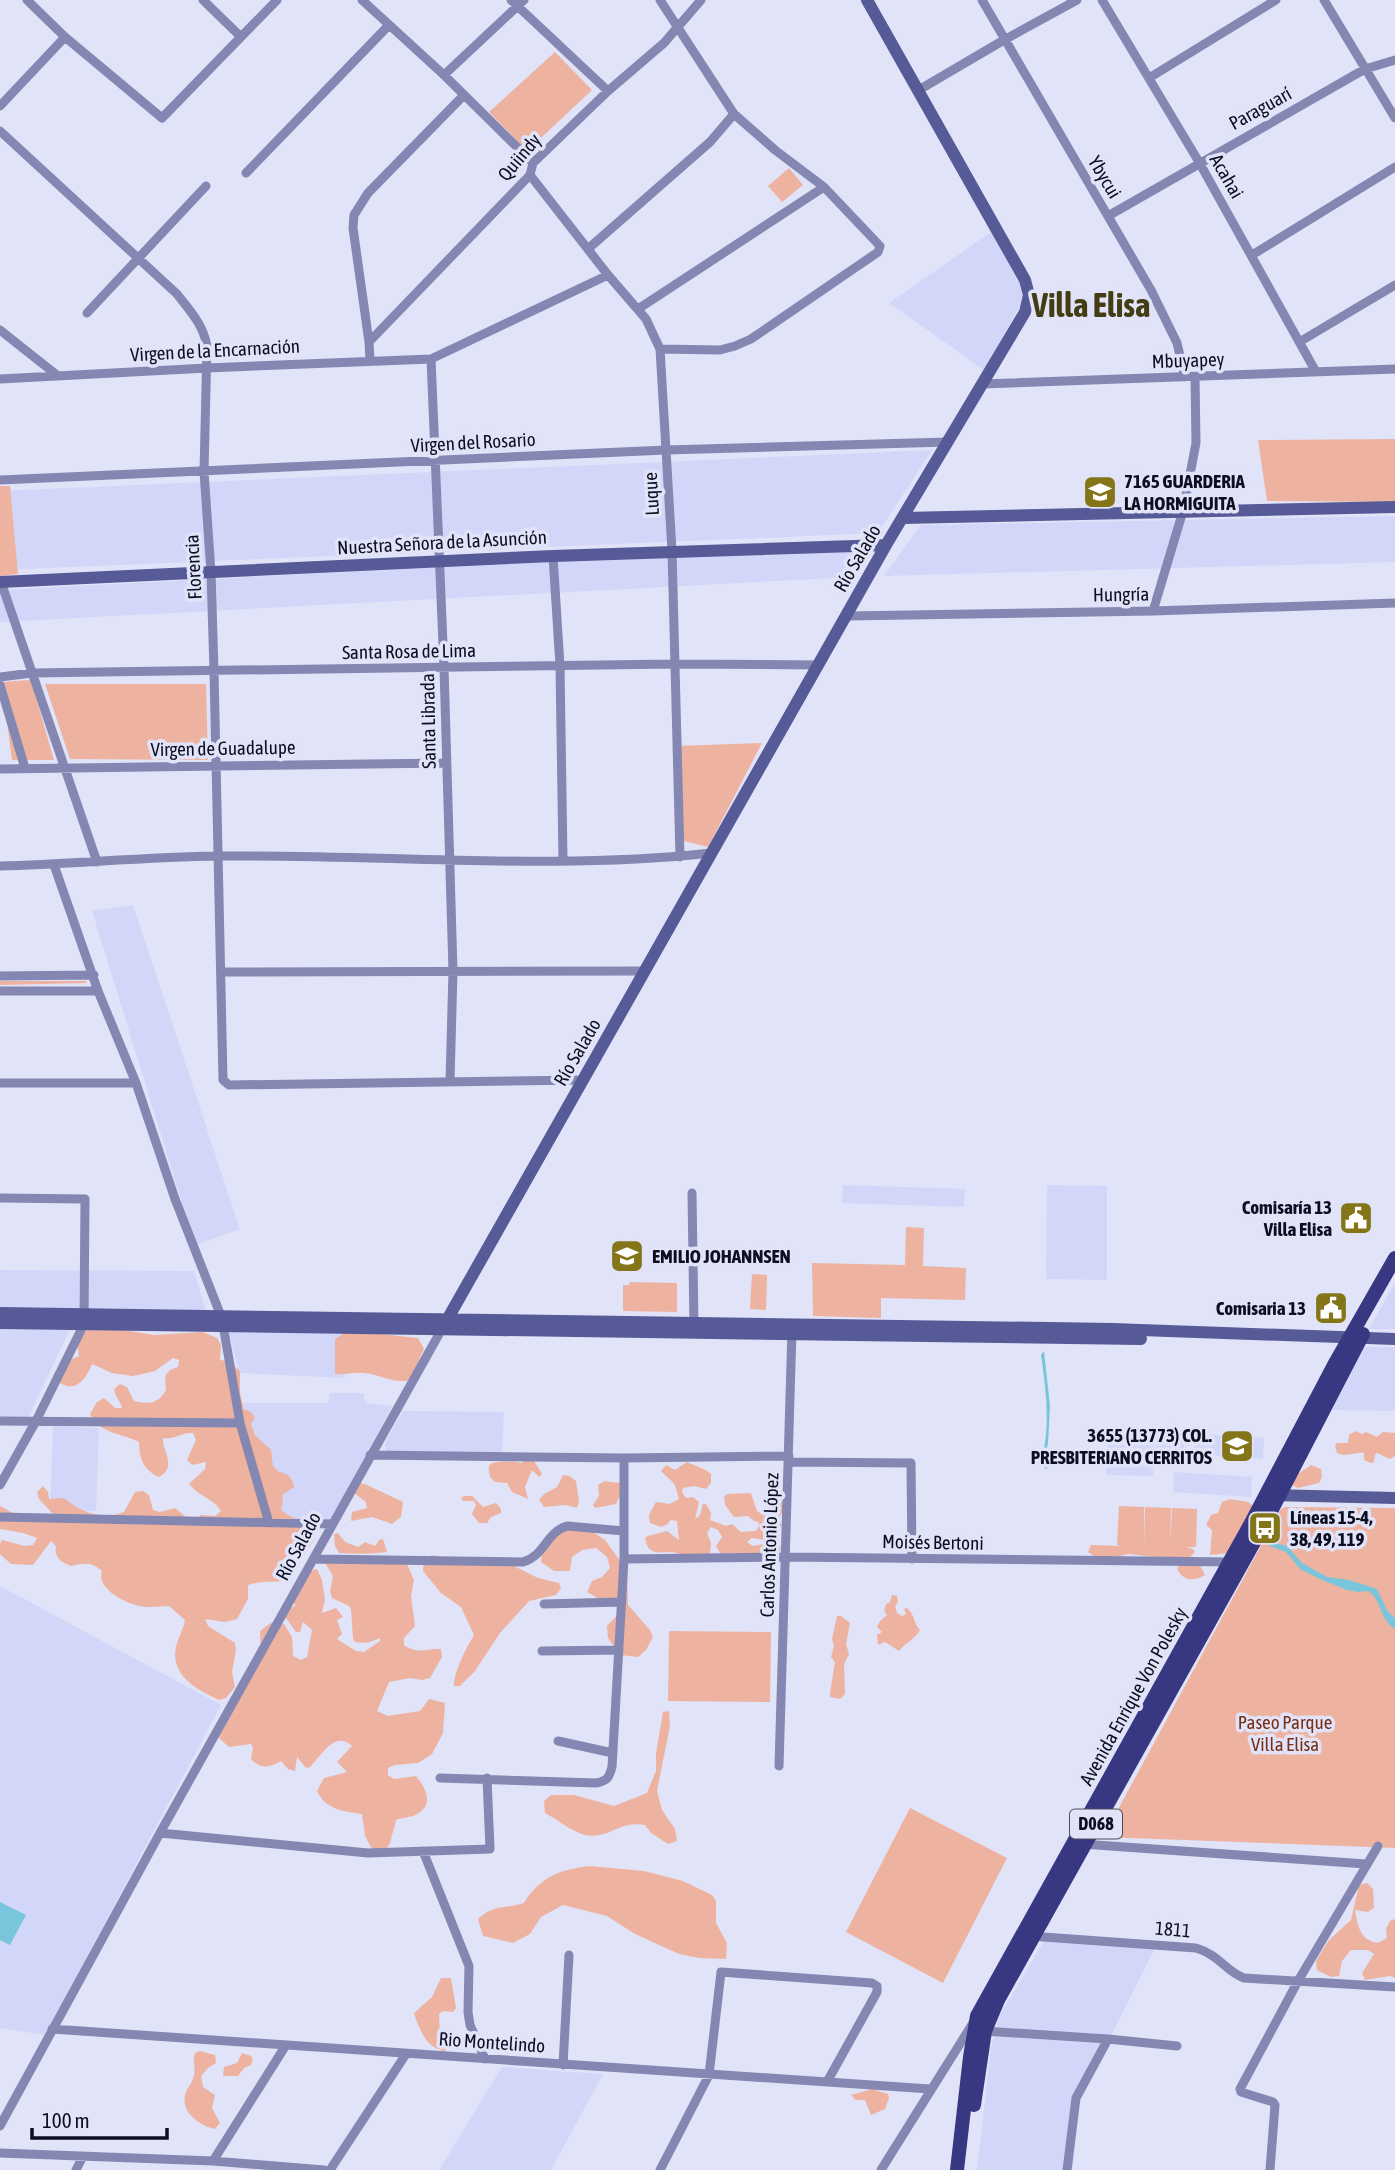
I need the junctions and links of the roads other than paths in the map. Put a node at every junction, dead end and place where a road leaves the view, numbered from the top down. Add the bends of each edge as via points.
1 (27, 0) edge
2 (203, 0) edge
3 (277, 0) edge
4 (362, 0) edge
5 (660, 0) edge
6 (701, 0) edge
7 (867, 0) edge
8 (982, 0) edge
9 (1077, 0) edge
10 (1102, 0) edge
11 (1276, 0) edge
12 (1324, 0) edge
13 (518, 2) edge
14 (389, 25) junction
15 (678, 26) junction
16 (240, 36) junction
17 (65, 37) junction
18 (1004, 40) junction
19 (1395, 60) edge
20 (1365, 69) junction
21 (444, 75) junction
22 (1149, 78) junction
23 (918, 91) junction
24 (608, 92) junction
25 (464, 95) junction
26 (0, 106) edge
27 (734, 114) junction
28 (1395, 118) edge
29 (0, 131) edge
30 (1199, 162) junction
31 (533, 163) junction
32 (1395, 166) edge
33 (246, 173) dead end
34 (530, 175) junction
35 (206, 186) dead end
36 (824, 187) junction
37 (1108, 216) junction
38 (589, 248) junction
39 (1252, 255) junction
40 (137, 258) junction
41 (608, 275) junction
42 (1395, 285) edge
43 (638, 309) junction
44 (87, 313) dead end
45 (0, 330) edge
46 (1301, 341) junction
47 (369, 342) junction
48 (660, 349) junction
49 (431, 359) junction
50 (370, 360) junction
51 (206, 368) junction
52 (1395, 369) edge
53 (1316, 372) junction
54 (58, 376) junction
55 (1190, 377) junction
56 (0, 379) edge
57 (982, 384) junction
58 (948, 442) junction
59 (666, 450) junction
60 (436, 462) junction
61 (204, 472) junction
62 (0, 480) edge
63 (1395, 507) edge
64 (1183, 511) junction
65 (903, 518) junction
66 (886, 545) junction
67 (672, 551) junction
68 (553, 556) junction
69 (440, 561) junction
70 (211, 572) junction
71 (0, 582) edge
72 (1395, 603) edge
73 (1153, 611) junction
74 (847, 616) junction
75 (673, 664) junction
76 (819, 665) junction
77 (560, 666) junction
78 (444, 668) junction
79 (214, 671) junction
80 (32, 673) junction
81 (0, 677) edge
82 (0, 685) edge
83 (446, 763) junction
84 (216, 766) junction
85 (24, 768) junction
86 (64, 768) junction
87 (0, 769) edge
88 (712, 853) junction
89 (217, 856) junction
90 (680, 857) junction
91 (450, 860) junction
92 (563, 860) junction
93 (97, 862) junction
94 (54, 864) junction
95 (0, 866) edge
96 (453, 971) junction
97 (645, 971) junction
98 (221, 972) junction
99 (94, 975) junction
100 (0, 976) edge
101 (0, 991) edge
102 (98, 991) junction
103 (583, 1080) junction
104 (450, 1082) junction
105 (0, 1083) edge
106 (136, 1083) junction
107 (692, 1193) dead end
108 (0, 1198) edge
109 (1395, 1258) edge
110 (1395, 1278) edge
111 (0, 1313) edge
112 (84, 1319) junction
113 (222, 1320) junction
114 (0, 1323) edge
115 (445, 1323) junction
116 (694, 1327) junction
117 (792, 1329) junction
118 (1354, 1339) junction
119 (1395, 1339) edge
120 (0, 1421) edge
121 (36, 1421) junction
122 (240, 1423) junction
123 (370, 1455) junction
124 (624, 1458) junction
125 (789, 1459) junction
126 (0, 1485) edge
127 (1273, 1495) junction
128 (1395, 1498) edge
129 (0, 1517) edge
130 (269, 1522) junction
131 (332, 1524) junction
132 (624, 1531) junction
133 (786, 1557) junction
134 (314, 1559) junction
135 (624, 1559) junction
136 (912, 1559) junction
137 (1235, 1562) junction
138 (621, 1601) junction
139 (544, 1604) dead end
140 (619, 1650) junction
141 (542, 1651) dead end
142 (558, 1741) dead end
143 (613, 1753) junction
144 (779, 1766) dead end
145 (440, 1778) dead end
146 (487, 1778) junction
147 (160, 1833) junction
148 (1079, 1844) junction
149 (1378, 1846) dead end
150 (423, 1851) junction
151 (1366, 1864) junction
152 (1027, 1936) junction
153 (569, 1955) dead end
154 (1298, 1981) junction
155 (1395, 1987) edge
156 (979, 2026) junction
157 (52, 2029) junction
158 (1108, 2039) junction
159 (286, 2045) junction
160 (1177, 2046) dead end
161 (406, 2054) junction
162 (485, 2059) junction
163 (563, 2065) junction
164 (709, 2075) junction
165 (827, 2082) junction
166 (930, 2089) junction
167 (0, 2126) edge
168 (0, 2153) edge
169 (83, 2156) junction
170 (191, 2160) junction
171 (214, 2161) junction
172 (76, 2170) edge
173 (186, 2170) edge
174 (324, 2170) edge
175 (330, 2170) edge
176 (660, 2170) edge
177 (881, 2170) edge
178 (957, 2170) edge
179 (965, 2170) edge
180 (1068, 2170) edge
181 (1270, 2170) edge

1 - 17 street
2 - 16 street
3 - 16 street
4 - 14 street
5 - 15 street
6 - 15 street, Quiindy
7 - 23 street, Río Salado
8 - 18 street, Ybycui
9 - 18 street
10 - 22 street, Acahai
11 - 22 street
12 - 20 street
13 - 21 street
13 - 24 street
14 - 21 street
14 - 33 street
15 - 24 street, Quiindy
15 - 27 street
16 - 17 street via 162,118
17 - 26 street
18 - 23 street
18 - 37 street, Ybycui
19 - 20 street, Paraguarí
20 - 28 street
20 - 30 street, Paraguarí
21 - 25 street
22 - 30 street, Acahai
23 - 57 street, Río Salado via 1025,280 1029,295 1025,312
24 - 31 street, Quiindy
25 - 31 street
25 - 47 street via 368,193 354,215
27 - 36 street
27 - 38 street via 710,142
29 - 40 street, Florencia
30 - 37 street, Paraguarí
30 - 39 street, Acahai
31 - 34 street, Quiindy
32 - 39 street
34 - 38 street, Luque
34 - 47 street, Quiindy
35 - 40 street
36 - 43 street
36 - 48 street via 876,241 878,252 751,339 720,350
37 - 55 street, Ybycui via 1166,317
38 - 41 street, Luque
39 - 46 street, Acahai
40 - 44 street
40 - 51 street, Florencia via 198,320 207,346
41 - 43 street, Luque
41 - 49 street
42 - 46 street
43 - 48 street, Luque
45 - 54 street
46 - 53 street, Acahai
47 - 50 street
48 - 59 street, Luque
49 - 50 street, Virgen de la Encarnación
49 - 60 street, Santa Librada
50 - 51 street, Virgen de la Encarnación
51 - 54 street, Virgen de la Encarnación
51 - 61 street, Florencia
52 - 53 street, Mbuyapey
53 - 55 street, Mbuyapey
54 - 56 street, Virgen de la Encarnación
55 - 57 street, Mbuyapey
55 - 64 street, Ybycui via 1196,443
57 - 58 street, Río Salado
58 - 59 street, Virgen del Rosario
58 - 65 street, Río Salado
59 - 60 street, Virgen del Rosario
59 - 67 street, Luque
60 - 61 street, Virgen del Rosario
60 - 69 street, Santa Librada
61 - 62 street, Virgen del Rosario
61 - 70 street, Florencia
63 - 64 street
64 - 65 street
64 - 73 street, Ybycui
65 - 66 street, Río Salado
66 - 67 street, Nuestra Señora de la Asunción
66 - 74 street, Río Salado
67 - 68 street, Nuestra Señora de la Asunción
67 - 75 street, Luque
68 - 69 street, Nuestra Señora de la Asunción
68 - 77 street
69 - 70 street, Nuestra Señora de la Asunción
69 - 78 street, Santa Librada
70 - 71 street, Nuestra Señora de la Asunción
70 - 79 street, Florencia
71 - 80 street
72 - 73 street, Hungría
73 - 74 street, Hungría
74 - 76 street, Río Salado
75 - 76 street, Santa Rosa de Lima
75 - 77 street, Santa Rosa de Lima
75 - 90 street, Luque
76 - 88 street, Río Salado
77 - 78 street, Santa Rosa de Lima
77 - 92 street
78 - 79 street, Santa Rosa de Lima
78 - 83 street, Santa Librada
79 - 80 street, Santa Rosa de Lima
79 - 84 street, Florencia
80 - 81 street, Santa Rosa de Lima
80 - 86 street
82 - 85 street
83 - 84 street, Virgen de Guadalupe
83 - 91 street, Santa Librada
84 - 86 street, Virgen de Guadalupe
84 - 89 street, Florencia
85 - 86 street, Virgen de Guadalupe
85 - 87 street, Virgen de Guadalupe
86 - 93 street
88 - 90 street
88 - 97 street, Río Salado
89 - 91 street
89 - 93 street
89 - 98 street, Florencia
90 - 92 street
91 - 92 street
91 - 96 street, Santa Librada
93 - 94 street
94 - 95 street
94 - 99 street
96 - 97 street
96 - 98 street
96 - 104 street, Santa Librada
97 - 103 street, Río Salado
98 - 104 street, Florencia via 221,1072 229,1085
99 - 100 street
99 - 102 street
101 - 102 street
102 - 106 street
103 - 104 street
103 - 115 street, Río Salado
105 - 106 street
106 - 113 street
107 - 116 street
108 - 112 street via 85,1199
109 - 118 main road, Avenida Enrique Von Polesky / D068
110 - 118 main road, Avenida Enrique Von Polesky / D068
111 - 112 street
112 - 113 street
112 - 114 street
112 - 121 street
113 - 115 street
113 - 122 street
115 - 116 street
115 - 123 street, Río Salado
116 - 117 street
117 - 118 street
117 - 125 street, Carlos Antonio López
118 - 119 street
118 - 127 main road, Avenida Enrique Von Polesky / D068
120 - 121 street
121 - 122 street
121 - 126 street
122 - 130 street
123 - 124 street
123 - 131 street, Río Salado
124 - 125 street
124 - 132 street
125 - 133 street, Carlos Antonio López
125 - 136 street via 911,1463
127 - 128 street
127 - 137 main road, Avenida Enrique Von Polesky / D068
129 - 130 street
130 - 131 street
131 - 134 street, Río Salado
132 - 134 street via 566,1525 558,1528 534,1559 523,1562
132 - 135 street
133 - 135 street, Moisés Bertoni
133 - 136 street, Moisés Bertoni
133 - 144 street, Carlos Antonio López
134 - 147 street, Río Salado
135 - 138 street
136 - 137 street, Moisés Bertoni
137 - 148 main road, Avenida Enrique Von Polesky / D068
138 - 139 street
138 - 140 street
140 - 141 street
140 - 143 street
142 - 143 street
143 - 146 street via 605,1781 596,1783
145 - 146 street
146 - 150 street via 490,1849
147 - 150 street via 369,1853
147 - 157 street, Río Salado
148 - 151 street
148 - 152 main road, Avenida Enrique Von Polesky / D068
149 - 151 street
150 - 162 street via 469,1966 470,2025
151 - 154 street
152 - 154 street, 1811 via 1196,1948 1217,1956 1244,1978
152 - 156 main road, Avenida Enrique Von Polesky / D068
153 - 163 street
154 - 155 street, 1811
154 - 181 street via 1240,2089 1275,2105
156 - 158 street
156 - 166 street
156 - 178 main road, Avenida Enrique Von Polesky / D068
156 - 179 main road, Avenida Enrique Von Polesky / D068
157 - 159 street, Rio Montelindo
157 - 167 street, Río Salado
158 - 160 street
158 - 180 street via 1076,2098
159 - 161 street, Rio Montelindo
159 - 171 street
161 - 162 street, Rio Montelindo
161 - 175 street
162 - 163 street, Rio Montelindo
163 - 164 street, Rio Montelindo
164 - 165 street, Rio Montelindo
164 - 165 street via 721,1972 872,1983 877,1992
164 - 176 street
165 - 166 street, Rio Montelindo
166 - 177 street
168 - 169 street
169 - 170 street
169 - 172 street
170 - 171 street
170 - 173 street
171 - 174 street

